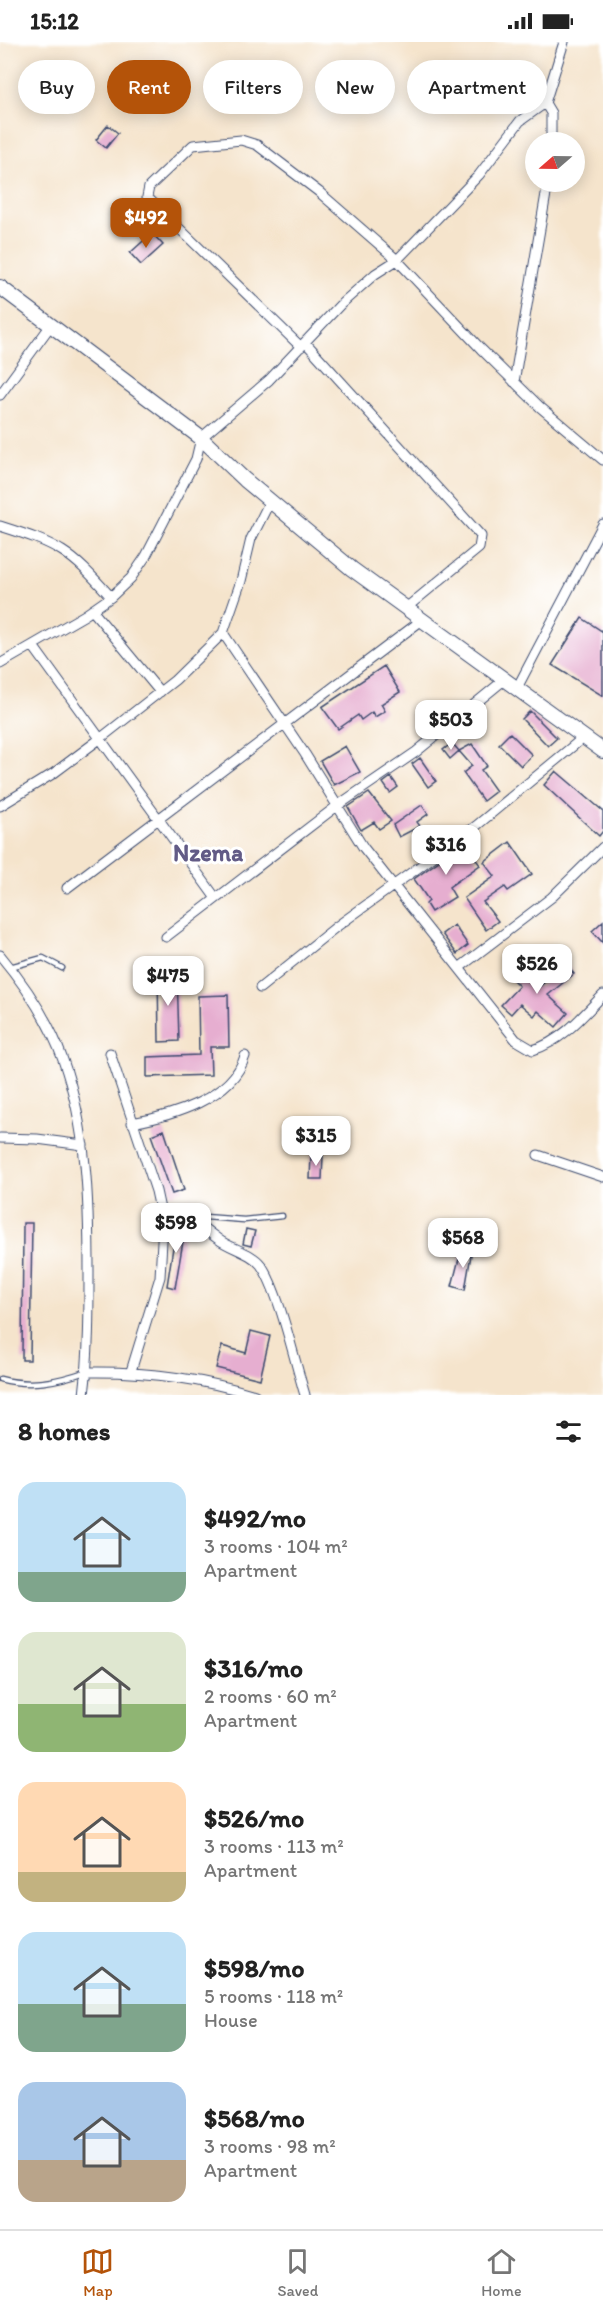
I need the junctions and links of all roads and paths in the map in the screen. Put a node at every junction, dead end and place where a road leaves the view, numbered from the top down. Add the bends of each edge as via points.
1 (564, 42) edge
2 (547, 97) edge
3 (547, 106) edge
4 (530, 114) edge
5 (551, 132) edge
6 (546, 192) edge
7 (397, 260) junction
8 (0, 287) edge
9 (51, 325) junction
10 (303, 344) junction
11 (514, 382) junction
12 (0, 395) edge
13 (201, 438) junction
14 (603, 460) edge
15 (270, 501) junction
16 (603, 524) edge
17 (0, 526) edge
18 (111, 597) junction
19 (406, 608) junction
20 (92, 610) junction
21 (422, 620) junction
22 (223, 633) junction
23 (33, 646) junction
24 (0, 664) edge
25 (504, 680) junction
26 (517, 688) junction
27 (160, 692) junction
28 (284, 723) junction
29 (584, 737) junction
30 (101, 738) junction
31 (603, 751) edge
32 (0, 806) edge
33 (337, 806) junction
34 (159, 817) junction
35 (603, 848) edge
36 (393, 887) junction
37 (67, 888) dead end
38 (215, 897) junction
39 (165, 937) dead end
40 (0, 955) edge
41 (10, 967) junction
42 (63, 968) dead end
43 (459, 968) junction
44 (260, 988) dead end
45 (603, 995) edge
46 (110, 1053) dead end
47 (244, 1056) dead end
48 (132, 1124) junction
49 (0, 1138) edge
50 (83, 1145) junction
51 (538, 1155) dead end
52 (603, 1177) edge
53 (162, 1214) junction
54 (190, 1216) junction
55 (282, 1216) dead end
56 (131, 1371) junction
57 (87, 1372) junction
58 (0, 1379) edge
59 (84, 1395) edge
60 (255, 1395) edge
61 (305, 1395) edge

1 - 2 street
3 - 5 street
4 - 7 street via 520,121 479,175
6 - 11 street
7 - 10 street via 348,297
7 - 10 street via 319,192 257,145 241,140 193,145 149,188 147,197
7 - 11 street
8 - 9 street
9 - 12 street
9 - 13 street
10 - 13 street via 269,380
10 - 19 street via 481,536 479,548
11 - 14 street
13 - 15 street
13 - 18 street via 196,459 143,561 132,578
15 - 19 street
15 - 22 street via 251,539
16 - 26 street
17 - 18 street via 55,544 79,561
18 - 20 street
19 - 21 street
20 - 23 street
20 - 27 street
21 - 25 street
21 - 28 street
22 - 27 street
22 - 28 street
23 - 24 street
23 - 30 street
25 - 26 street
25 - 33 street via 416,752
26 - 29 street
27 - 30 street
28 - 33 street
28 - 34 street
29 - 31 street
29 - 36 street via 476,826
30 - 32 street
30 - 34 street
33 - 36 street
33 - 38 street
34 - 37 street
34 - 38 street
35 - 43 street via 552,897
36 - 43 street
36 - 44 street
38 - 39 street
40 - 41 street
41 - 42 lane via 42,958
41 - 50 street via 31,996 63,1058
43 - 45 street via 516,1040 533,1050 562,1036
46 - 48 street
47 - 48 street via 240,1072 202,1101 180,1113
48 - 53 street
49 - 50 street
50 - 57 street via 89,1211
51 - 52 street
53 - 54 street
53 - 56 street via 160,1277
54 - 55 lane via 244,1220
54 - 61 street via 216,1238 261,1264 275,1295
56 - 57 street
56 - 60 street
57 - 58 lane via 48,1383
57 - 59 street

